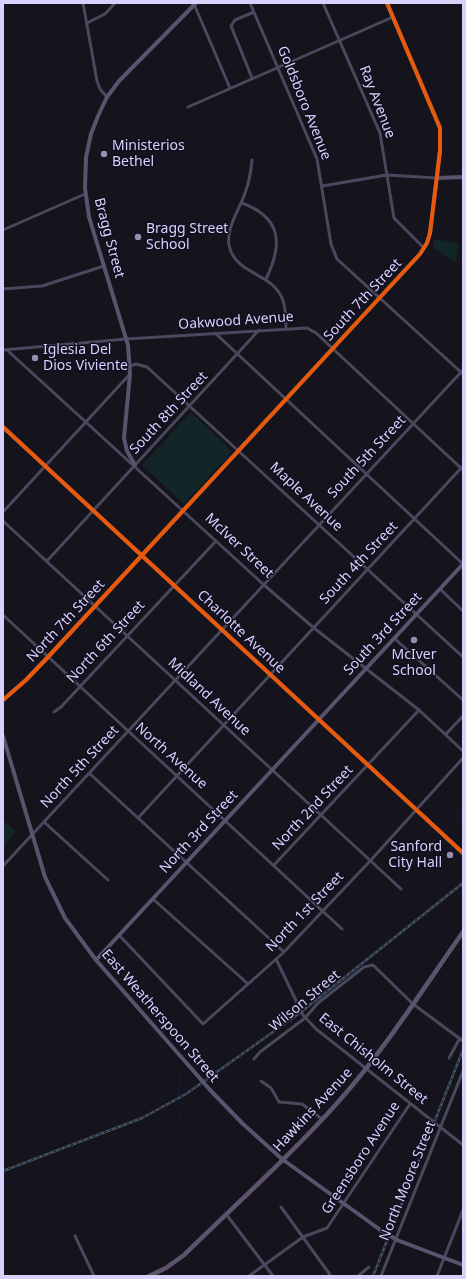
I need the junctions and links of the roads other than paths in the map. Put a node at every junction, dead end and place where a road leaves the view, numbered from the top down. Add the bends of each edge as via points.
1 (83, 3) edge
2 (115, 3) edge
3 (250, 3) edge
4 (324, 3) edge
5 (387, 3) edge
6 (195, 4) edge
7 (254, 12) junction
8 (393, 17) junction
9 (87, 23) junction
10 (340, 40) junction
11 (278, 66) junction
12 (252, 78) junction
13 (230, 88) junction
14 (107, 97) junction
15 (188, 107) dead end
16 (252, 160) dead end
17 (387, 175) junction
18 (463, 176) edge
19 (437, 178) junction
20 (322, 186) junction
21 (85, 194) junction
22 (242, 203) junction
23 (3, 230) edge
24 (424, 248) junction
25 (104, 266) junction
26 (266, 279) junction
27 (3, 289) edge
28 (379, 298) junction
29 (286, 328) junction
30 (259, 330) junction
31 (215, 333) junction
32 (126, 339) junction
33 (332, 349) junction
34 (3, 350) edge
35 (7, 350) junction
36 (237, 354) junction
37 (130, 366) junction
38 (462, 372) edge
39 (130, 374) junction
40 (286, 399) junction
41 (191, 406) junction
42 (86, 421) junction
43 (412, 424) junction
44 (3, 427) edge
45 (239, 450) junction
46 (135, 465) junction
47 (44, 466) junction
48 (462, 468) edge
49 (366, 474) junction
50 (94, 510) junction
51 (184, 510) junction
52 (3, 512) edge
53 (414, 519) junction
54 (3, 521) edge
55 (319, 525) junction
56 (216, 541) junction
57 (142, 555) junction
58 (47, 561) junction
59 (463, 564) edge
60 (368, 570) junction
61 (264, 585) junction
62 (174, 586) junction
63 (440, 589) junction
64 (95, 606) junction
65 (463, 610) edge
66 (416, 614) junction
67 (3, 615) edge
68 (314, 628) junction
69 (222, 629) junction
70 (127, 636) junction
71 (394, 638) junction
72 (48, 657) junction
73 (463, 657) edge
74 (366, 669) junction
75 (271, 675) junction
76 (175, 681) junction
77 (79, 687) junction
78 (3, 700) edge
79 (463, 700) edge
80 (419, 710) junction
81 (54, 712) dead end
82 (463, 716) edge
83 (319, 720) junction
84 (224, 726) junction
85 (128, 731) junction
86 (446, 734) junction
87 (3, 736) edge
88 (463, 751) edge
89 (463, 758) edge
90 (368, 765) junction
91 (272, 770) junction
92 (89, 773) junction
93 (178, 776) junction
94 (417, 809) junction
95 (321, 815) junction
96 (138, 818) junction
97 (226, 820) junction
98 (44, 822) junction
99 (32, 834) junction
100 (463, 853) edge
101 (371, 860) junction
102 (186, 863) junction
103 (274, 865) junction
104 (3, 866) edge
105 (108, 880) dead end
106 (401, 889) dead end
107 (153, 899) junction
108 (323, 911) junction
109 (342, 929) dead end
110 (463, 932) edge
111 (119, 936) junction
112 (284, 952) junction
113 (276, 959) junction
114 (96, 960) junction
115 (247, 982) junction
116 (413, 1004) junction
117 (305, 1018) junction
118 (460, 1038) junction
119 (463, 1041) edge
120 (449, 1058) dead end
121 (254, 1059) dead end
122 (366, 1068) junction
123 (463, 1071) edge
124 (261, 1081) dead end
125 (410, 1104) junction
126 (322, 1119) junction
127 (441, 1128) junction
128 (463, 1145) edge
129 (282, 1159) junction
130 (343, 1203) junction
131 (281, 1207) dead end
132 (463, 1210) edge
133 (226, 1214) junction
134 (75, 1236) dead end
135 (303, 1237) junction
136 (397, 1240) junction
137 (444, 1258) junction
138 (264, 1265) junction
139 (463, 1265) edge
140 (369, 1268) dead end
141 (156, 1275) edge
142 (94, 1276) edge
143 (150, 1276) edge
144 (249, 1276) edge
145 (273, 1276) edge
146 (331, 1276) edge
147 (358, 1276) edge
148 (382, 1276) edge
149 (436, 1276) edge

1 - 9 street
2 - 9 street via 105,14
3 - 7 street, Goldsboro Avenue
4 - 10 street, Ray Avenue
5 - 8 street, South 7th Street
6 - 13 street
6 - 14 street, Bragg Street via 125,73
7 - 11 street, Goldsboro Avenue
7 - 12 street via 235,20 231,26
8 - 10 street
8 - 19 street, South 7th Street via 440,128
9 - 14 street via 97,81
10 - 11 street
10 - 17 street, Ray Avenue via 380,133
11 - 12 street
11 - 20 street, Goldsboro Avenue via 313,150
12 - 13 street
13 - 15 street
14 - 21 street, Bragg Street via 91,134 85,168
16 - 22 street
17 - 19 street
17 - 20 street
17 - 24 street, Ray Avenue via 394,218
18 - 19 street
19 - 24 street, South 7th Street via 430,233
20 - 28 street, Goldsboro Avenue via 334,254
21 - 23 street
21 - 25 street, Bragg Street
22 - 26 street via 261,212 275,231 278,246
22 - 26 street via 230,229 231,251 236,262 247,271
24 - 28 street, South 7th Street
25 - 27 street via 42,286
25 - 32 street, Bragg Street
26 - 29 street via 282,298
28 - 33 street, South 7th Street
28 - 38 street, Goldsboro Avenue
29 - 30 street, Oakwood Avenue
29 - 33 street, Oakwood Avenue via 311,329
30 - 31 street, Oakwood Avenue
30 - 36 street, South 8th Street
31 - 32 street, Oakwood Avenue
31 - 36 street
32 - 35 street, Oakwood Avenue
32 - 37 street, Bragg Street
33 - 40 street, South 7th Street
33 - 43 street, Oakwood Avenue
34 - 35 street, Oakwood Avenue
35 - 42 street, McIver Street
36 - 40 street
36 - 41 street, South 8th Street
37 - 39 street, Bragg Street
37 - 41 street, Maple Avenue via 136,364 147,367
38 - 43 street, South 5th Street
39 - 42 street
39 - 46 street, Bragg Street via 124,438
40 - 45 street, South 7th Street
40 - 49 street
41 - 45 street, Maple Avenue
41 - 46 street, South 8th Street
42 - 46 street, McIver Street
42 - 47 street
43 - 48 street, Oakwood Avenue
43 - 49 street, South 5th Street
44 - 47 street, Charlotte Avenue
45 - 51 street, South 7th Street
45 - 55 street, Maple Avenue
46 - 50 street, South 8th Street
46 - 51 street, McIver Street
47 - 50 street, Charlotte Avenue
47 - 52 street
48 - 53 street, South 4th Street
49 - 53 street
49 - 55 street, South 5th Street
50 - 57 street, Charlotte Avenue
50 - 58 street, South 8th Street
51 - 56 street, McIver Street
51 - 57 street, South 7th Street
53 - 59 street
53 - 60 street, South 4th Street
54 - 58 street, Midland Avenue
55 - 60 street, Maple Avenue
55 - 61 street, South 5th Street
56 - 61 street, McIver Street
56 - 62 street, North 6th Street
57 - 62 street, Charlotte Avenue
57 - 64 street, North 7th Street
58 - 64 street, Midland Avenue
59 - 63 street, South 3rd Street
60 - 66 street, Maple Avenue
60 - 68 street, South 4th Street
61 - 68 street, McIver Street
61 - 69 street, South 5th Street
62 - 69 street, Charlotte Avenue
62 - 70 street, North 6th Street
63 - 65 street
63 - 66 street, South 3rd Street
64 - 70 street, Midland Avenue
64 - 72 street, North 7th Street
66 - 71 street, South 3rd Street
66 - 73 street, Maple Avenue
67 - 72 street, North Avenue
68 - 74 street, McIver Street
68 - 75 street, South 4th Street
69 - 75 street, Charlotte Avenue
69 - 76 street, North 5th Street
70 - 76 street, Midland Avenue
70 - 77 street, North 6th Street
71 - 74 street, South 3rd Street
71 - 79 street
72 - 77 street, North Avenue
72 - 78 street, North 7th Street
74 - 80 street, McIver Street
74 - 83 street, South 3rd Street
75 - 83 street, Charlotte Avenue
75 - 84 street, South 4th Street
76 - 84 street, Midland Avenue
76 - 85 street, North 5th Street
77 - 81 street, North 6th Street
77 - 85 street, North Avenue
80 - 86 street, McIver Street
80 - 90 street, North 2nd Street
82 - 86 street
83 - 90 street, Charlotte Avenue
83 - 91 street, North 3rd Street
84 - 91 street, Midland Avenue
84 - 93 street, South 4th Street
85 - 92 street, North 5th Street
85 - 93 street, North Avenue
86 - 88 street, McIver Street
87 - 99 street, East Weatherspoon Street
89 - 94 street, North 1st Street
90 - 94 street, Charlotte Avenue
90 - 95 street, North 2nd Street
91 - 95 street, Midland Avenue
91 - 97 street, North 3rd Street
92 - 96 street
92 - 98 street, North 5th Street
93 - 96 street, South 4th Street
93 - 97 street, North Avenue
94 - 100 street, Charlotte Avenue
94 - 101 street, North 1st Street
95 - 101 street, Midland Avenue
95 - 103 street, North 2nd Street
96 - 102 street
97 - 102 street, North 3rd Street
97 - 103 street, North Avenue
98 - 99 street, North 5th Street
98 - 105 street
99 - 104 street, North 5th Street
99 - 114 street, East Weatherspoon Street via 45,877 58,904 73,930
101 - 106 street, Midland Avenue
101 - 108 street, North 1st Street
102 - 107 street, North 3rd Street
102 - 112 street
103 - 108 street, North Avenue
107 - 111 street, North 3rd Street
107 - 115 street
108 - 109 street, North Avenue
108 - 112 street, North 1st Street
110 - 116 main road, Hawkins Avenue
111 - 114 street, North 3rd Street
111 - 115 street, North 1st Street via 203,1024
112 - 113 street, North 1st Street
113 - 115 street, North 1st Street
113 - 117 street, East Chisholm Street
114 - 129 street, East Weatherspoon Street, bridge via 210,1090
116 - 117 street, Wilson Street via 373,965 364,967 339,986 318,1003
116 - 118 street
116 - 122 main road, Hawkins Avenue
117 - 121 street, Wilson Street
117 - 122 street, East Chisholm Street
118 - 119 street
118 - 120 street
122 - 125 street, East Chisholm Street
122 - 126 main road, Hawkins Avenue
123 - 127 street, North Moore Street
124 - 126 street via 271,1088 279,1102 302,1104
125 - 127 street, East Chisholm Street
125 - 130 street, Greensboro Avenue
126 - 129 main road, Hawkins Avenue
127 - 128 street, East Chisholm Street
127 - 136 street, North Moore Street
129 - 130 street, East Weatherspoon Street
129 - 133 main road, Hawkins Avenue
130 - 135 street, Greensboro Avenue via 327,1228
130 - 136 street, East Weatherspoon Street
131 - 135 street
132 - 137 street
133 - 138 street
133 - 141 main road, Hawkins Avenue via 184,1255
134 - 142 street
135 - 138 street, Greensboro Avenue
135 - 146 street
136 - 137 street, East Weatherspoon Street
136 - 148 street, North Moore Street
137 - 139 street, East Weatherspoon Street
137 - 149 street
138 - 144 street, Greensboro Avenue
138 - 145 street
140 - 147 street
141 - 143 main road, Hawkins Avenue

